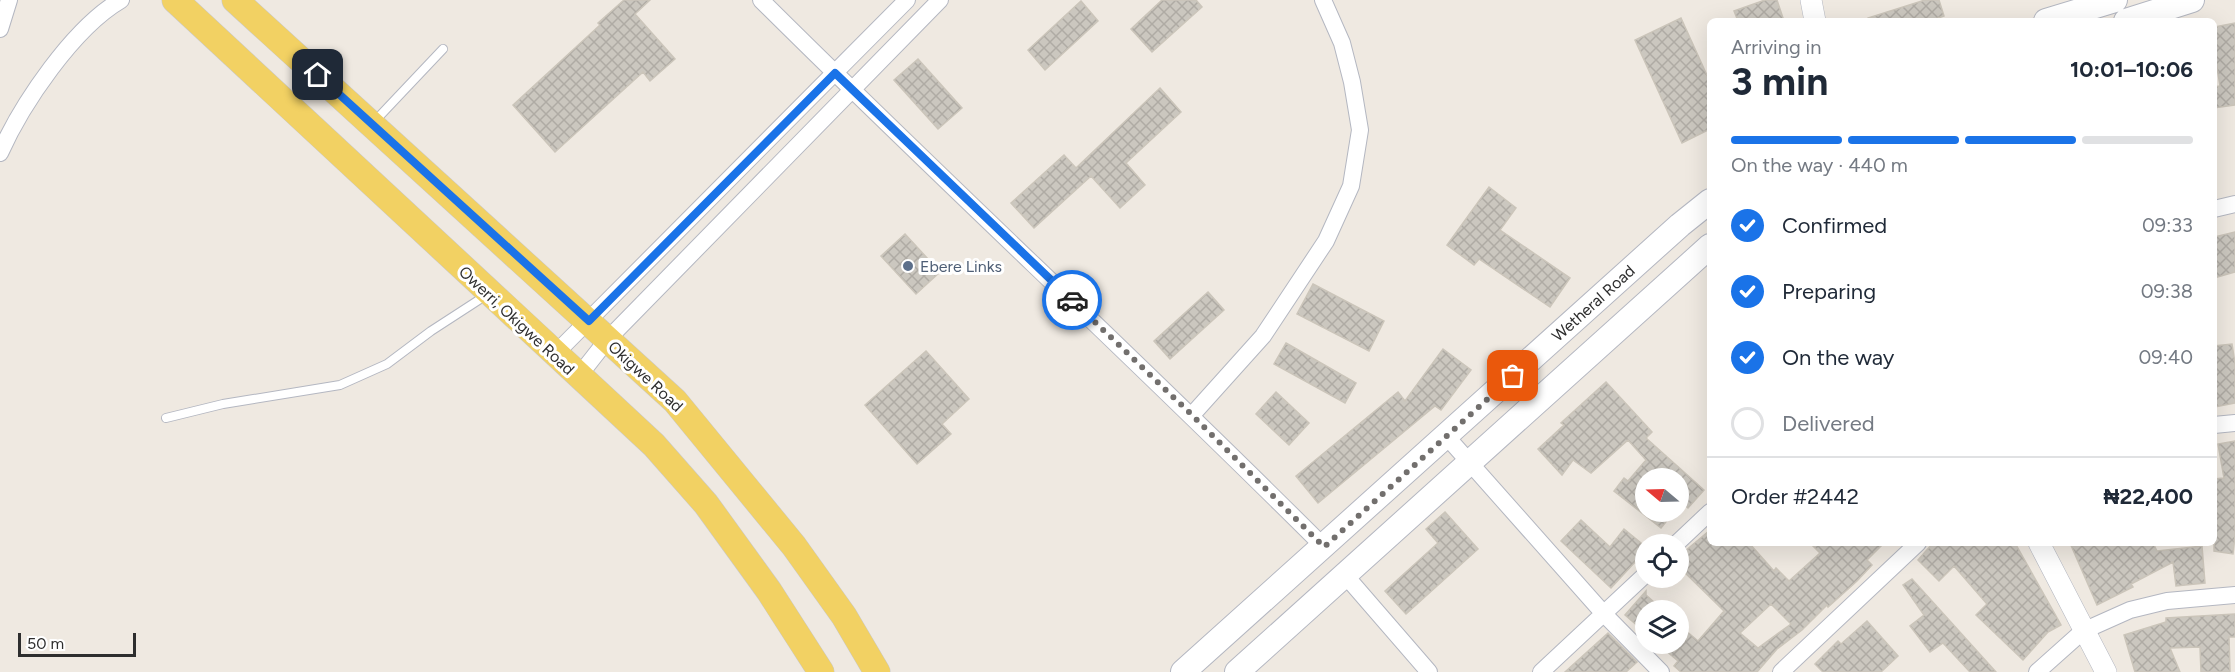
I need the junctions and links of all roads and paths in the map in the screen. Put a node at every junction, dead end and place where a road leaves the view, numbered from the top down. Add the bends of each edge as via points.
1 (9, 0) edge
2 (121, 0) edge
3 (175, 0) edge
4 (761, 0) edge
5 (908, 0) edge
6 (940, 0) edge
7 (1323, 0) edge
8 (1810, 0) edge
9 (2115, 0) edge
10 (2192, 0) edge
11 (239, 1) edge
12 (1814, 18) edge
13 (2056, 18) edge
14 (2135, 18) edge
15 (0, 29) edge
16 (443, 49) dead end
17 (835, 73) junction
18 (852, 90) junction
19 (373, 123) junction
20 (0, 153) edge
21 (1707, 203) edge
22 (2235, 204) edge
23 (2217, 208) edge
24 (1707, 249) edge
25 (488, 293) junction
26 (589, 321) junction
27 (607, 340) junction
28 (554, 355) junction
29 (578, 377) junction
30 (1192, 415) junction
31 (165, 418) dead end
32 (2235, 423) edge
33 (2217, 425) edge
34 (1447, 437) junction
35 (1471, 461) junction
36 (1707, 515) edge
37 (1687, 534) edge
38 (1915, 546) edge
39 (2041, 546) edge
40 (1324, 547) junction
41 (1345, 575) junction
42 (1635, 584) edge
43 (2235, 595) edge
44 (1604, 614) junction
45 (2084, 631) junction
46 (821, 672) edge
47 (877, 672) edge
48 (1183, 672) edge
49 (1237, 672) edge
50 (1429, 672) edge
51 (1541, 672) edge
52 (1661, 672) edge
53 (1781, 672) edge
54 (2037, 672) edge
55 (2106, 672) edge

1 - 15 street
2 - 20 street via 86,28 46,74
3 - 25 main road, Owerri, Okigwe Road
4 - 17 street
5 - 17 street
6 - 18 street
7 - 30 street via 1342,43 1360,130 1351,186 1326,241 1263,336
8 - 12 street
9 - 13 main road
10 - 14 main road
11 - 19 main road, Okigwe Road
16 - 19 lane
17 - 18 street
17 - 26 street
18 - 27 street
18 - 30 street
19 - 26 main road, Okigwe Road
21 - 34 main road, Wetheral Road
22 - 23 street
24 - 35 main road
25 - 28 main road, Owerri, Okigwe Road
25 - 31 lane via 387,364 340,385
26 - 27 main road, Okigwe Road
26 - 28 street
27 - 29 street
27 - 47 main road, Okigwe Road via 675,400 745,484 844,615
28 - 29 main road, Owerri, Okigwe Road
29 - 46 main road, Owerri, Okigwe Road via 654,446 706,504
30 - 40 street
32 - 33 street
34 - 35 street
34 - 40 main road, Wetheral Road
35 - 41 main road
35 - 44 street
36 - 37 street
38 - 53 street
39 - 45 street
40 - 48 main road, Wetheral Road
41 - 49 main road
41 - 50 street
42 - 44 street
43 - 45 street via 2168,601 2130,610
44 - 51 street
44 - 52 street
45 - 54 street
45 - 55 street

